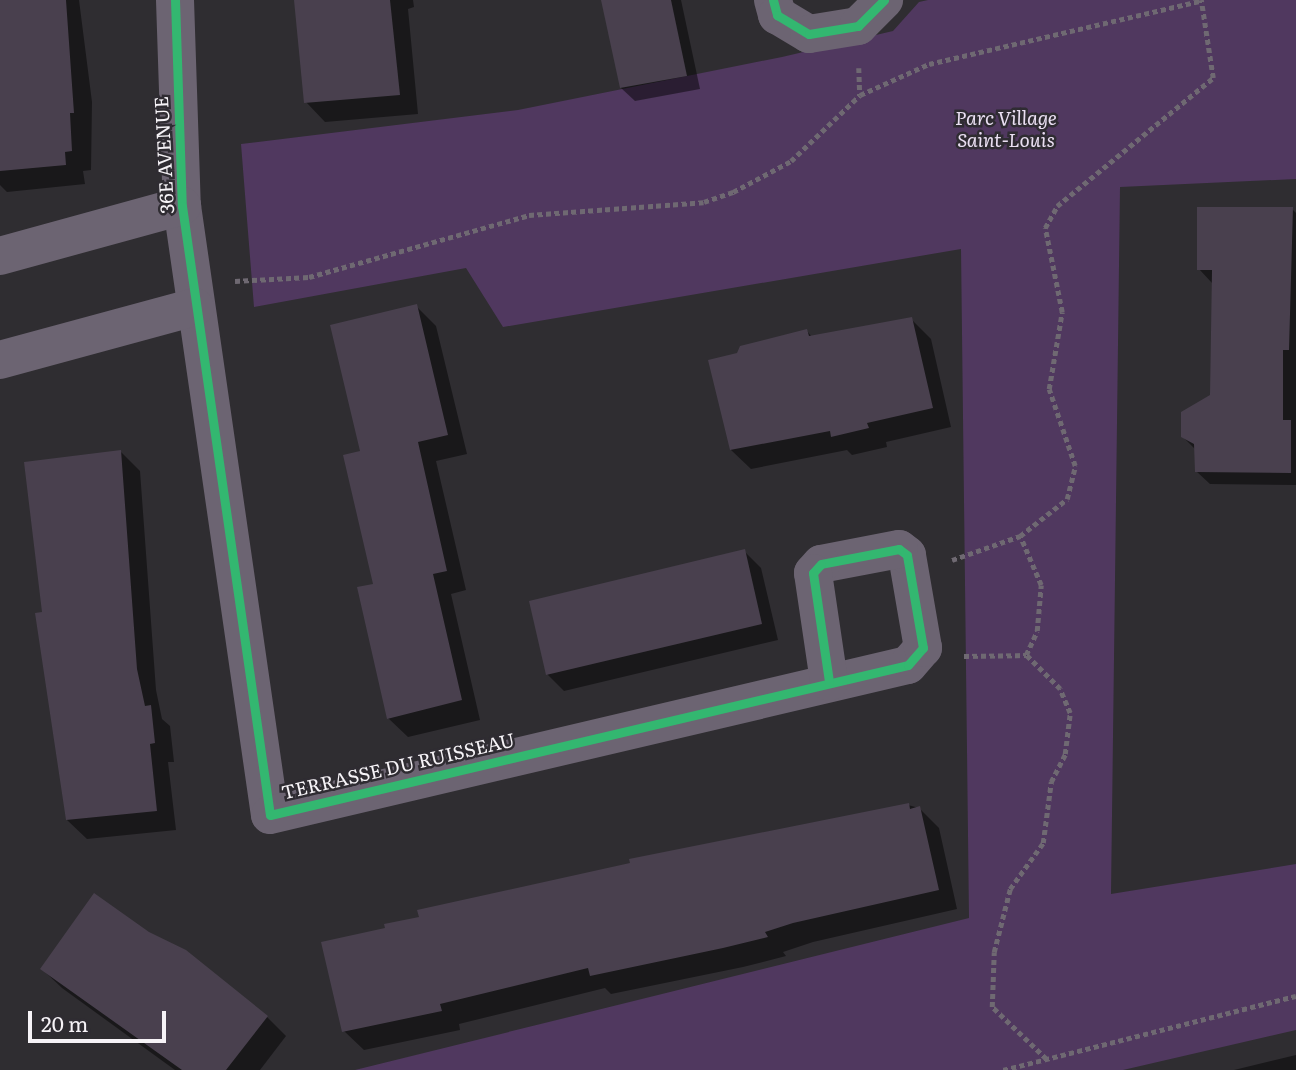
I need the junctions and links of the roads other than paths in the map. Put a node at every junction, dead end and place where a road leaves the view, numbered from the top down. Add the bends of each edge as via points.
1 (175, 0) edge
2 (774, 0) edge
3 (884, 0) edge
4 (183, 206) junction
5 (0, 256) edge
6 (193, 296) junction
7 (0, 360) edge
8 (829, 682) junction

1 - 4 street, 36E AVENUE
2 - 3 street via 777,15 809,34 858,26
4 - 5 street, 36E AVENUE
4 - 6 street, 36E AVENUE
6 - 7 street
6 - 8 street, TERRASSE DU RUISSEAU via 270,815
8 - 8 street, TERRASSE DU RUISSEAU via 811,586 813,573 821,564 891,548 907,555 923,648 917,658 908,665

